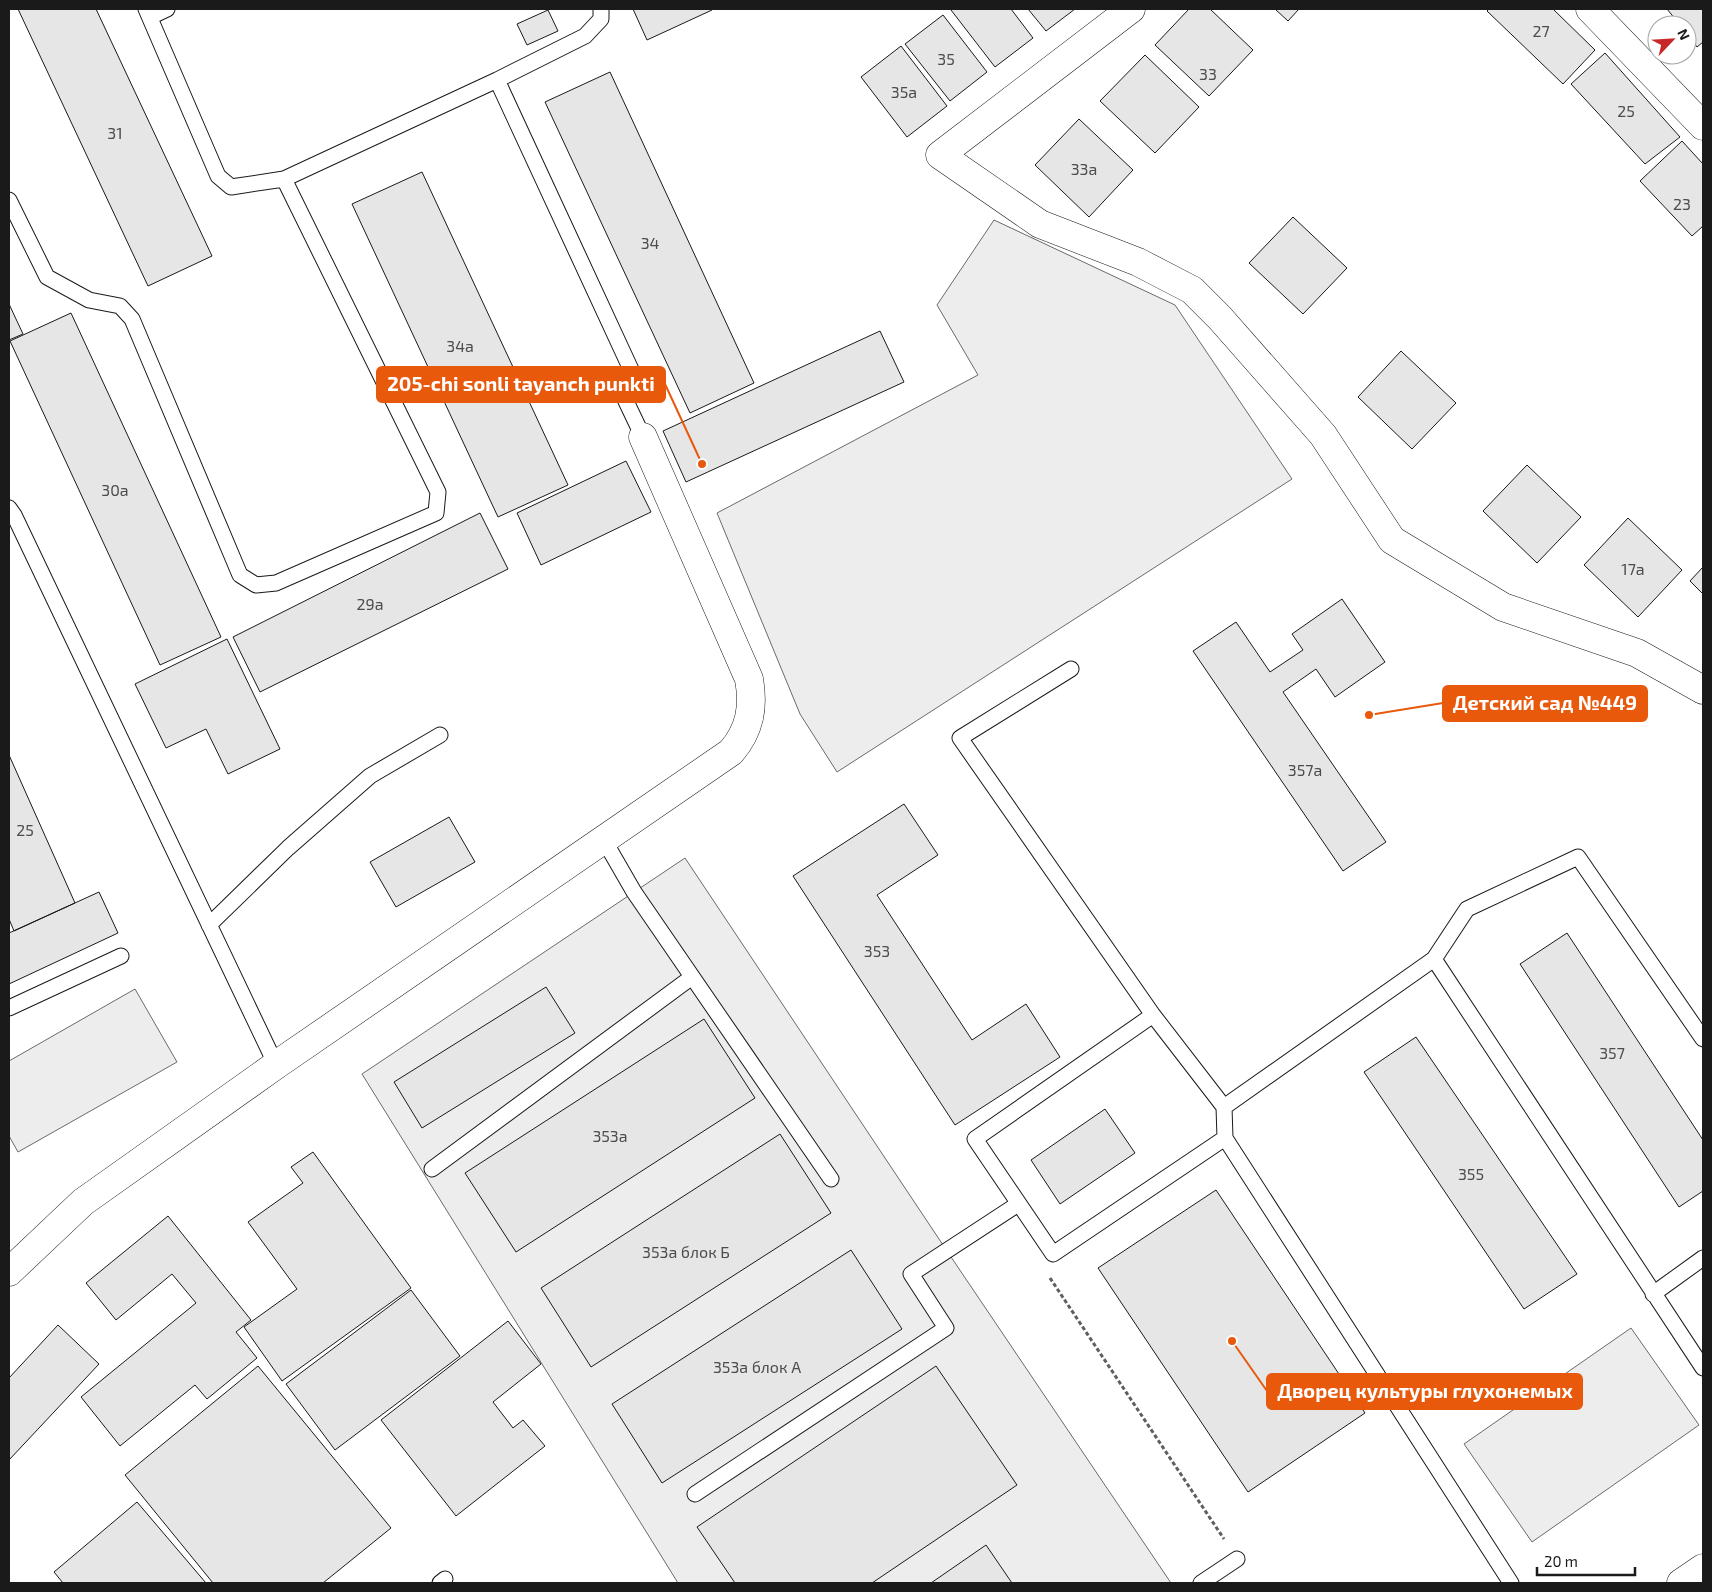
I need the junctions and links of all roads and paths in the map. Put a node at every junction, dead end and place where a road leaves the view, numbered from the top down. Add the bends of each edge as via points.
1 (167, 9) edge
2 (601, 9) edge
3 (1131, 9) edge
4 (1590, 9) edge
5 (148, 13) edge
6 (497, 80) junction
7 (1703, 126) edge
8 (284, 179) junction
9 (9, 200) edge
10 (643, 437) joint
11 (9, 508) edge
12 (1071, 669) dead end
13 (1703, 690) edge
14 (440, 735) dead end
15 (604, 840) junction
16 (209, 925) junction
17 (121, 956) dead end
18 (1434, 959) junction
19 (692, 977) junction
20 (9, 1008) edge
21 (1153, 1015) junction
22 (1703, 1039) edge
23 (276, 1065) junction
24 (1224, 1107) junction
25 (1225, 1138) junction
26 (432, 1169) dead end
27 (831, 1179) dead end
28 (1018, 1204) junction
29 (1703, 1258) edge
30 (1045, 1270) dead end
31 (9, 1272) edge
32 (1654, 1294) junction
33 (1703, 1368) edge
34 (695, 1494) dead end
35 (1237, 1559) joint
36 (1703, 1568) edge
37 (1201, 1583) edge
38 (1511, 1583) edge
39 (1681, 1583) edge

1 - 5 lane
2 - 6 lane via 601,19 585,36
3 - 13 street via 940,155 1040,224 1138,262 1192,290 1323,435 1392,540 1503,607 1637,653
4 - 7 street
5 - 8 lane via 218,176 231,187
6 - 8 lane
6 - 10 lane via 640,390 624,397
8 - 9 lane via 438,492 436,513 276,583 256,585 240,575 132,319 120,306 89,300 47,277
10 - 15 street via 745,669 751,690 751,712 744,733 731,752
11 - 16 lane
12 - 21 lane via 960,738
14 - 16 lane via 370,776 288,848
15 - 19 lane via 634,892
15 - 23 street
16 - 23 lane
17 - 20 lane
18 - 22 lane via 1467,909 1578,856
18 - 24 lane
18 - 32 lane
19 - 26 lane
19 - 27 lane
21 - 24 lane
21 - 28 lane via 975,1139
23 - 31 street via 83,1202
24 - 25 lane
25 - 28 lane via 1053,1254
25 - 38 lane
28 - 34 lane via 911,1274 946,1328
29 - 32 lane
30 - 35 path
32 - 33 lane
35 - 37 lane
36 - 39 street

